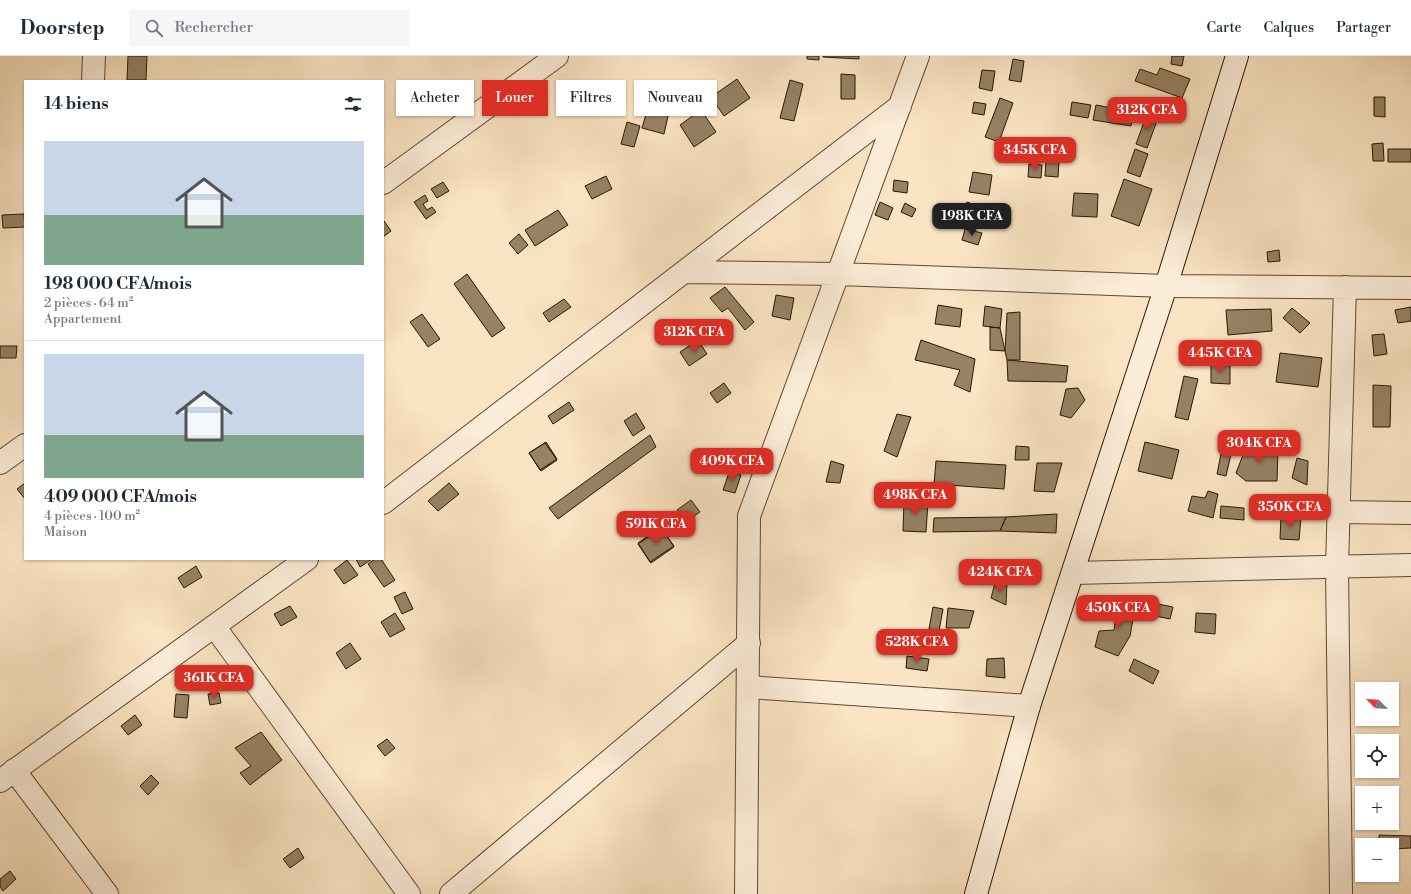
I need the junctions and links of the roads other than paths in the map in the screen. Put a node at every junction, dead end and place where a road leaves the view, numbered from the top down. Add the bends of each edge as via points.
1 (94, 56) edge
2 (557, 56) edge
3 (918, 56) edge
4 (1237, 56) edge
5 (93, 80) edge
6 (900, 106) junction
7 (384, 182) edge
8 (684, 272) junction
9 (838, 274) junction
10 (1166, 286) junction
11 (1345, 287) junction
12 (1411, 288) edge
13 (24, 446) edge
14 (0, 463) edge
15 (384, 502) edge
16 (1339, 512) junction
17 (1411, 513) edge
18 (306, 560) edge
19 (1411, 565) edge
20 (1338, 567) junction
21 (1073, 573) junction
22 (214, 626) junction
23 (749, 643) junction
24 (748, 687) junction
25 (1029, 706) junction
26 (7, 776) edge
27 (107, 894) edge
28 (409, 894) edge
29 (451, 894) edge
30 (746, 894) edge
31 (976, 894) edge
32 (1341, 894) edge

1 - 5 street
2 - 7 street
3 - 6 street
4 - 10 street
6 - 8 street
6 - 9 street
8 - 9 street
8 - 15 street
9 - 10 street
9 - 23 street via 749,516
10 - 11 street
10 - 21 street
11 - 12 street
11 - 16 street
13 - 14 street
16 - 17 street
16 - 20 street
18 - 22 street
19 - 20 street
20 - 21 street
20 - 32 street
21 - 25 street
22 - 26 street
22 - 28 street
23 - 24 street
23 - 29 street
24 - 25 street
24 - 30 street
25 - 31 street
26 - 27 street

